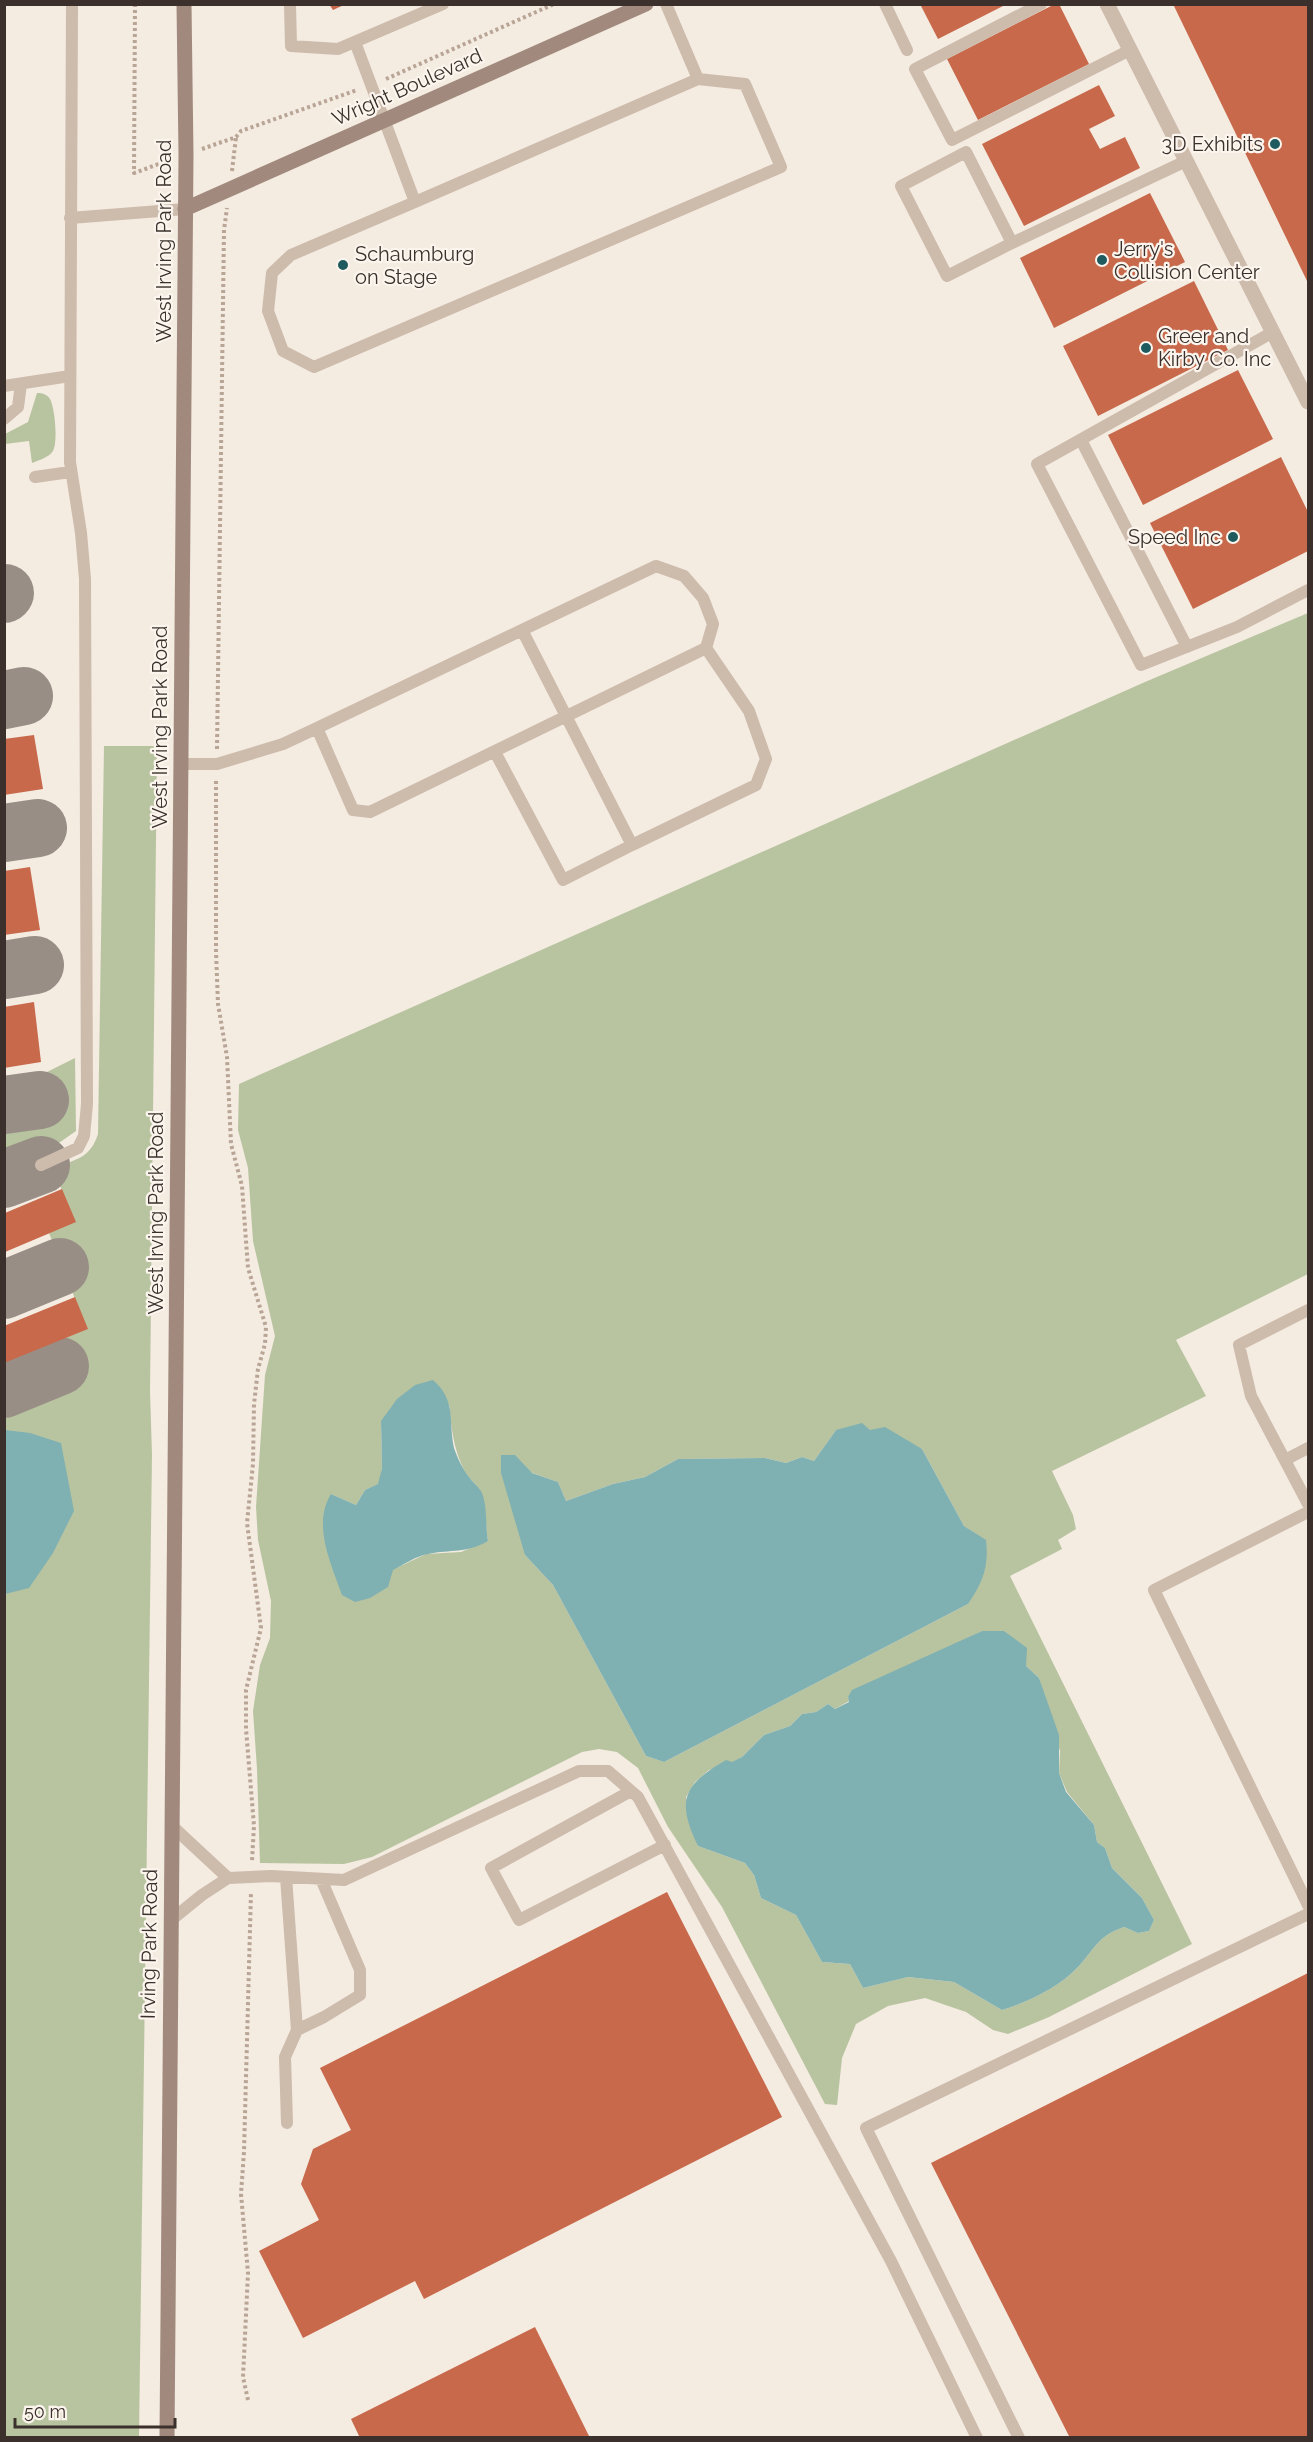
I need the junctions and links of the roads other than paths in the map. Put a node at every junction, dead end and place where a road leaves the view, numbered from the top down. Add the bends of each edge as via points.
1 (72, 4) edge
2 (184, 4) edge
3 (290, 4) edge
4 (443, 4) edge
5 (646, 4) edge
6 (666, 4) edge
7 (885, 4) edge
8 (1041, 4) edge
9 (1107, 4) edge
10 (355, 42) junction
11 (908, 50) dead end
12 (1130, 50) junction
13 (698, 79) junction
14 (385, 120) junction
15 (1186, 161) junction
16 (415, 202) junction
17 (185, 209) junction
18 (70, 218) junction
19 (1012, 243) junction
20 (1273, 332) junction
21 (70, 376) junction
22 (21, 384) junction
23 (4, 386) edge
24 (1308, 402) edge
25 (4, 419) edge
26 (1081, 440) junction
27 (70, 472) junction
28 (35, 477) dead end
29 (1308, 590) edge
30 (522, 630) junction
31 (1187, 647) junction
32 (706, 648) junction
33 (566, 717) junction
34 (317, 728) junction
35 (495, 752) junction
36 (181, 764) junction
37 (632, 845) junction
38 (41, 1165) dead end
39 (1308, 1310) edge
40 (1308, 1448) edge
41 (175, 1450) joint
42 (1285, 1460) junction
43 (1308, 1504) edge
44 (1308, 1512) edge
45 (631, 1791) junction
46 (171, 1825) junction
47 (664, 1845) junction
48 (286, 1876) junction
49 (228, 1878) junction
50 (321, 1879) junction
51 (1308, 1905) edge
52 (1308, 1914) edge
53 (170, 1921) junction
54 (297, 2030) junction
55 (287, 2123) dead end
56 (167, 2438) edge
57 (977, 2438) edge
58 (1019, 2438) edge

1 - 18 lane
2 - 17 main road, West Irving Park Road
3 - 10 lane via 291,46 338,50
4 - 10 lane
5 - 14 main road, Wright Boulevard
6 - 13 lane
7 - 11 lane
8 - 12 lane via 915,69 952,140
9 - 12 street
10 - 14 lane
12 - 15 street
13 - 16 lane
13 - 16 lane via 745,84 781,167 314,367 283,351 268,311 272,273 291,255
14 - 16 lane
14 - 17 main road, Wright Boulevard
15 - 19 lane
15 - 20 street
17 - 18 lane
17 - 36 main road, West Irving Park Road
18 - 21 lane
19 - 19 lane via 966,152 901,186 947,276
20 - 24 street
20 - 26 lane
21 - 22 lane
21 - 27 lane
22 - 23 lane
22 - 25 lane via 18,408
26 - 31 lane
26 - 31 lane via 1037,464 1141,665
27 - 28 lane
27 - 38 lane via 85,579 87,1104 84,1136 78,1148
29 - 31 lane via 1237,627
30 - 32 lane via 656,566 684,576 703,598 713,624
30 - 33 lane
30 - 34 lane
32 - 33 lane
32 - 37 lane via 749,711 766,759 756,785
33 - 35 lane
33 - 37 lane
34 - 35 lane via 353,810 370,812
34 - 36 lane via 283,744 216,764
35 - 37 lane via 563,880
36 - 41 main road, West Irving Park Road
39 - 42 lane via 1239,1345 1251,1396
40 - 42 lane
41 - 46 main road, Irving Park Road
42 - 43 lane
44 - 51 lane via 1154,1590
45 - 47 lane
45 - 47 lane via 491,1868 519,1920
45 - 50 lane via 608,1771 579,1771 344,1880
46 - 49 lane
46 - 53 main road, Irving Park Road
47 - 57 lane via 891,2261
48 - 49 lane
48 - 50 lane
48 - 54 lane
49 - 53 lane
50 - 54 lane via 360,1970 360,1995
52 - 58 lane via 866,2128
53 - 56 main road, Irving Park Road
54 - 55 lane via 285,2057

